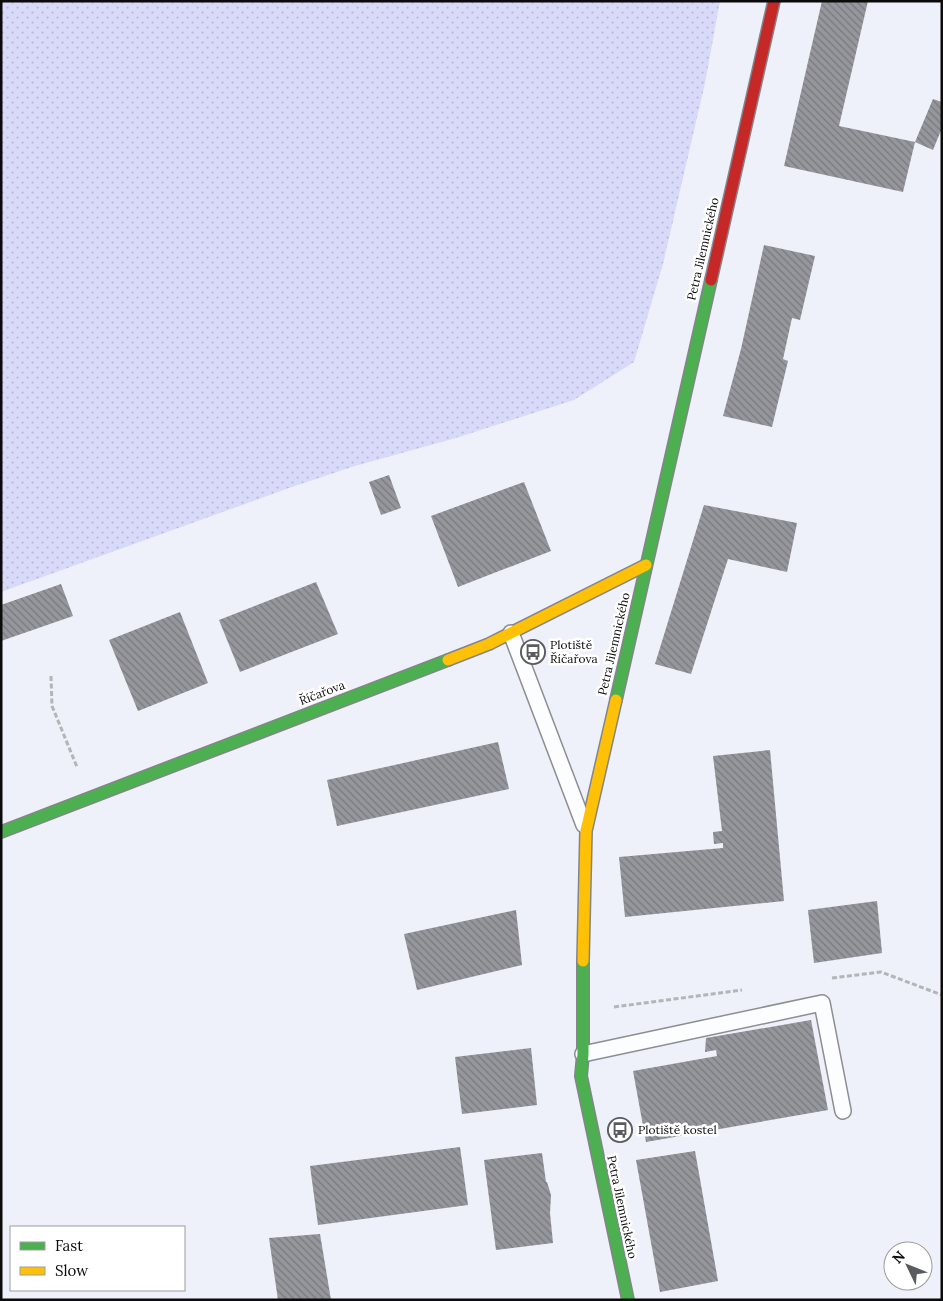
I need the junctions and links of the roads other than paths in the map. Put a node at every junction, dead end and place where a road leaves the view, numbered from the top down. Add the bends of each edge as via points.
1 (774, 1) edge
2 (646, 564) junction
3 (511, 633) junction
4 (586, 831) junction
5 (1, 832) edge
6 (583, 1054) junction
7 (843, 1111) dead end
8 (628, 1300) edge

1 - 2 street, Petra Jilemnického
2 - 3 street, Říčařova
2 - 4 street, Petra Jilemnického
3 - 4 lane
3 - 5 street, Říčařova
4 - 6 street, Petra Jilemnického
6 - 7 lane via 822,1003
6 - 8 street, Petra Jilemnického via 580,1076

